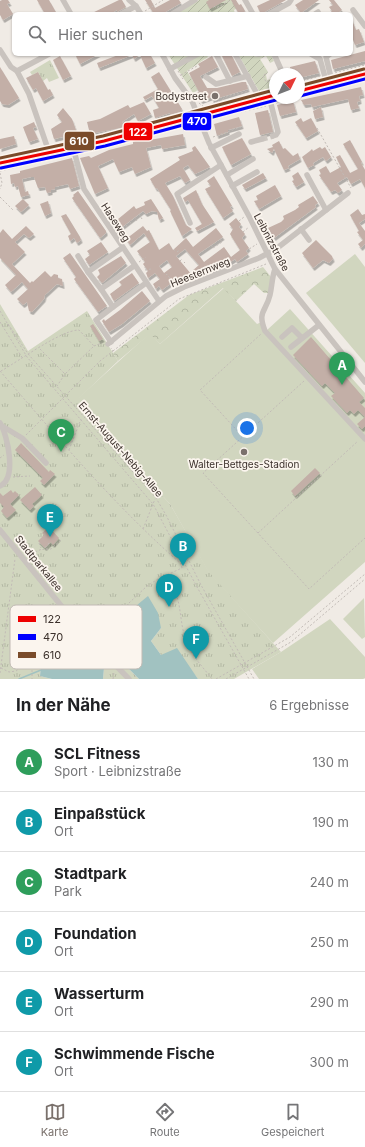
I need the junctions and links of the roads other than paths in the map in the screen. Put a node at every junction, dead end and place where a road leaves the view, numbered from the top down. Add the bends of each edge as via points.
1 (63, 0) edge
2 (129, 0) edge
3 (195, 0) edge
4 (245, 0) edge
5 (291, 0) edge
6 (136, 6) junction
7 (353, 10) dead end
8 (70, 12) edge
9 (125, 12) edge
10 (141, 12) edge
11 (175, 12) edge
12 (252, 12) edge
13 (273, 12) edge
14 (365, 26) edge
15 (0, 50) edge
16 (45, 56) edge
17 (163, 56) edge
18 (194, 56) edge
19 (217, 56) edge
20 (236, 56) edge
21 (275, 56) edge
22 (316, 56) edge
23 (326, 56) edge
24 (280, 68) edge
25 (170, 69) junction
26 (17, 71) junction
27 (365, 75) edge
28 (248, 76) junction
29 (206, 77) dead end
30 (230, 81) junction
31 (330, 83) junction
32 (305, 89) edge
33 (269, 96) edge
34 (260, 99) junction
35 (271, 104) edge
36 (198, 119) junction
37 (239, 134) dead end
38 (273, 136) dead end
39 (262, 139) tunnel mouth
40 (252, 142) dead end
41 (73, 147) junction
42 (211, 148) junction
43 (49, 149) junction
44 (253, 159) dead end
45 (0, 163) edge
46 (221, 165) junction
47 (257, 172) dead end
48 (227, 175) junction
49 (307, 175) dead end
50 (232, 186) junction
51 (348, 193) road end
52 (326, 210) junction
53 (190, 223) dead end
54 (301, 229) junction
55 (310, 240) dead end
56 (122, 248) junction
57 (267, 254) junction
58 (78, 256) dead end
59 (134, 266) junction
60 (274, 269) junction
61 (88, 272) junction
62 (146, 284) junction
63 (101, 289) junction
64 (159, 301) junction
65 (113, 307) junction
66 (319, 325) junction
67 (282, 337) dead end
68 (302, 338) junction
69 (291, 347) dead end
70 (365, 382) edge
71 (1, 425) edge
72 (364, 438) edge
73 (46, 462) dead end
74 (0, 486) edge
75 (0, 530) edge
76 (61, 605) edge
77 (119, 669) edge
78 (129, 679) edge

1 - 8 street
2 - 6 street
3 - 11 street
4 - 12 street
5 - 13 street
6 - 9 street
6 - 10 street
7 - 14 street
15 - 26 street via 11,67
16 - 26 street
17 - 25 street, Leibnizstraße
18 - 25 street
19 - 30 street
20 - 28 street
21 - 24 street
22 - 31 street via 320,58
23 - 31 street
25 - 36 street, Leibnizstraße via 188,95
26 - 43 street via 36,111
27 - 31 street
28 - 30 street
28 - 34 street
29 - 30 street via 216,84
31 - 32 street
33 - 34 street
34 - 36 street
35 - 38 street via 278,132
36 - 41 street
36 - 42 street, Leibnizstraße
37 - 42 street
39 - 40 street
41 - 43 street
41 - 56 street, Haseweg via 84,189
42 - 46 street, Leibnizstraße
43 - 45 street
44 - 48 street
46 - 48 street, Leibnizstraße
46 - 53 street via 177,194
47 - 50 street
48 - 50 street, Leibnizstraße
49 - 52 street
50 - 57 street, Leibnizstraße
51 - 52 street, Heesternweg
52 - 54 street, Heesternweg
54 - 55 street
54 - 57 street, Heesternweg
56 - 59 street, Haseweg
56 - 61 street
57 - 60 street, Leibnizstraße
57 - 64 street, Heesternweg via 178,290
58 - 61 street
59 - 62 street, Haseweg
59 - 63 street
60 - 66 street, Leibnizstraße
60 - 72 street via 270,296 261,313 265,331
61 - 63 street
62 - 64 street, Haseweg
62 - 65 street
63 - 65 street
64 - 65 street, Heesternweg via 109,343 96,320
66 - 68 street
66 - 70 street, Leibnizstraße
67 - 68 street via 292,328
68 - 69 street
71 - 73 street via 22,438
71 - 74 street via 8,451 9,478
75 - 76 street, Stadtparkallee
77 - 78 street, Stadtparkallee

